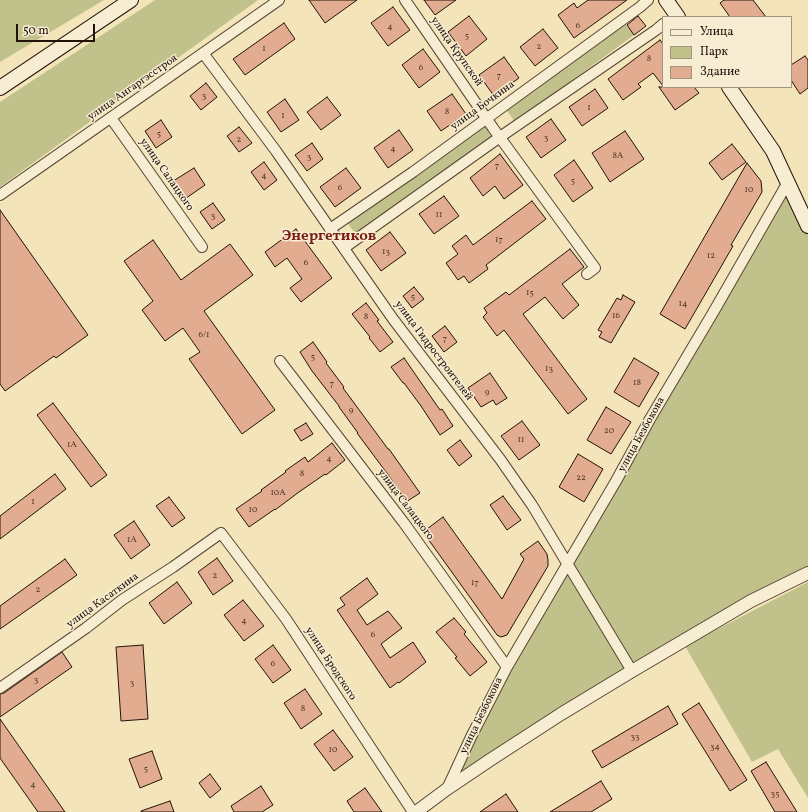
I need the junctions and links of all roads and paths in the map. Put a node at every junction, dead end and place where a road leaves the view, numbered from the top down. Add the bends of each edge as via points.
1 (131, 0) edge
2 (279, 0) edge
3 (405, 0) edge
4 (648, 0) edge
5 (666, 0) edge
6 (675, 16) edge
7 (662, 25) edge
8 (203, 54) junction
9 (0, 88) edge
10 (730, 88) edge
11 (111, 118) junction
12 (487, 118) junction
13 (500, 137) junction
14 (788, 182) junction
15 (0, 195) edge
16 (808, 226) edge
17 (330, 229) junction
18 (202, 247) dead end
19 (344, 248) junction
20 (587, 274) dead end
21 (280, 360) dead end
22 (221, 533) joint
23 (568, 563) junction
24 (808, 573) edge
25 (507, 666) junction
26 (632, 671) junction
27 (0, 688) edge
28 (447, 788) junction
29 (414, 812) edge

1 - 9 main road
2 - 8 street, улица Ангаргэсстроя
3 - 12 street, улица Крупской
4 - 12 street, улица Бочкина
5 - 6 main road
7 - 13 street
8 - 11 street, улица Ангаргэсстроя
8 - 17 street, улица Гидростроителей via 276,151
10 - 14 main road via 773,151
11 - 15 street, улица Ангаргэсстроя
11 - 18 street, улица Салацкого
12 - 13 street, улица Крупской
12 - 17 street, улица Бочкина
13 - 19 street
13 - 20 street, улица Крупской via 595,268
14 - 16 main road
14 - 23 street, улица Безбокова
17 - 19 street, улица Гидростроителей
19 - 23 street, улица Гидростроителей via 392,319 500,459
21 - 25 street, улица Салацкого via 404,523
22 - 27 street, улица Касаткина
22 - 29 street, улица Бродского via 286,619
23 - 25 street, улица Безбокова
23 - 26 street, улица Гидростроителей
24 - 26 street, улица Безбокова via 751,601
25 - 28 street, улица Безбокова
26 - 28 street, улица Безбокова
28 - 29 street, улица Безбокова

